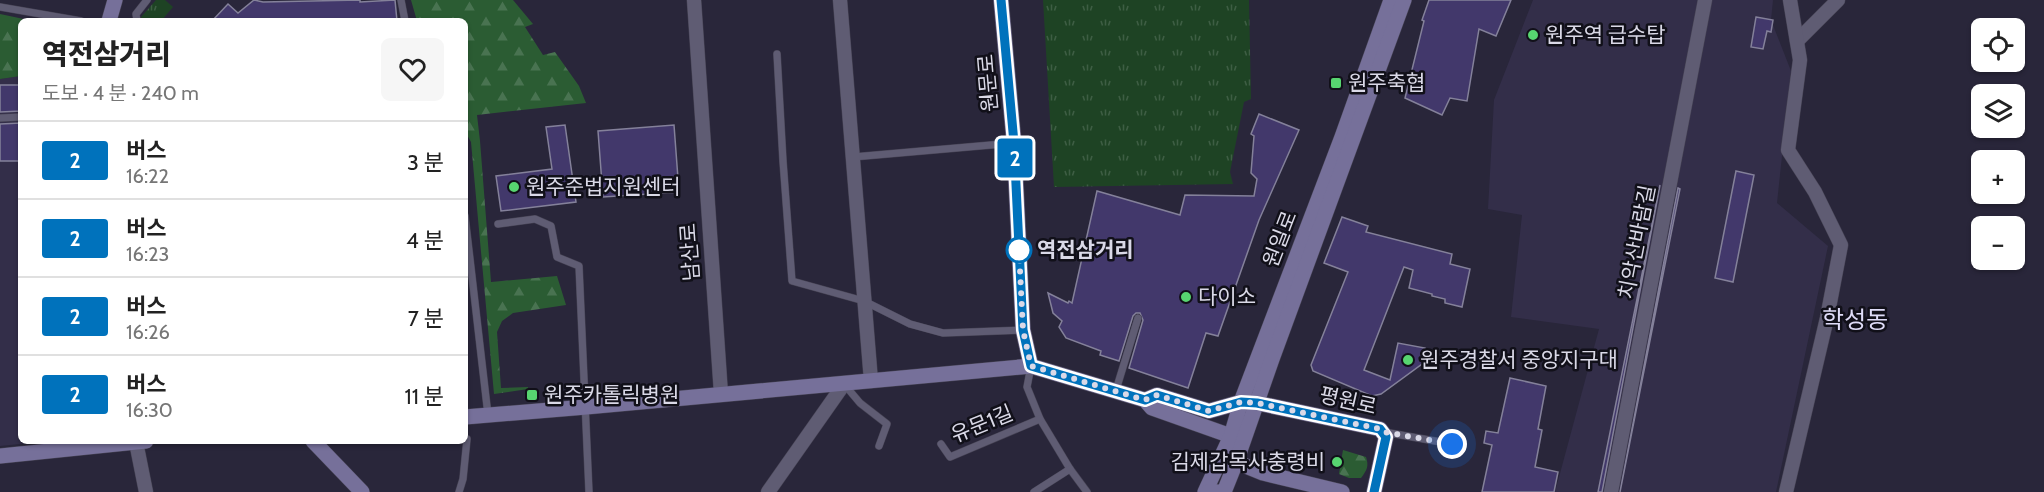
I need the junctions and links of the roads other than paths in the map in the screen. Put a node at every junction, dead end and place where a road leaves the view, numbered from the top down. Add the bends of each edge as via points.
1 (115, 0) edge
2 (147, 0) edge
3 (401, 0) edge
4 (694, 0) edge
5 (840, 0) edge
6 (1001, 0) edge
7 (1391, 0) edge
8 (1404, 0) edge
9 (1705, 0) edge
10 (1790, 0) edge
11 (1838, 0) edge
12 (0, 7) edge
13 (64, 18) edge
14 (110, 18) edge
15 (137, 18) edge
16 (404, 18) edge
17 (1797, 40) junction
18 (777, 54) dead end
19 (18, 117) edge
20 (0, 118) edge
21 (1014, 143) junction
22 (853, 157) junction
23 (498, 224) dead end
24 (468, 242) edge
25 (864, 301) junction
26 (1138, 318) dead end
27 (1023, 330) junction
28 (1031, 366) junction
29 (871, 381) junction
30 (844, 384) junction
31 (1116, 390) junction
32 (721, 394) junction
33 (1145, 400) junction
34 (1241, 402) junction
35 (1257, 403) junction
36 (586, 407) junction
37 (488, 415) junction
38 (468, 417) edge
39 (1040, 419) junction
40 (1384, 432) junction
41 (1231, 436) junction
42 (97, 444) edge
43 (141, 444) edge
44 (316, 444) edge
45 (466, 444) edge
46 (941, 444) dead end
47 (1452, 444) dead end
48 (879, 446) dead end
49 (0, 456) edge
50 (1236, 462) junction
51 (1070, 469) junction
52 (146, 492) edge
53 (362, 492) edge
54 (459, 492) edge
55 (589, 492) edge
56 (768, 492) edge
57 (1034, 492) edge
58 (1087, 492) edge
59 (1207, 492) edge
60 (1341, 492) edge
61 (1374, 492) edge
62 (1611, 492) edge
63 (1786, 492) edge

1 - 14 street
2 - 15 lane
3 - 16 lane
4 - 32 street, 남산로
5 - 22 street
6 - 21 street, 원문로
7 - 34 street, 원일로
8 - 35 street, 원일로
9 - 62 street, 치악산바람길
10 - 17 street
11 - 17 street
12 - 13 lane
17 - 63 street via 1800,60 1788,150 1815,192 1841,245
18 - 25 lane via 792,281
19 - 20 lane
21 - 22 lane
21 - 27 street, 원문로
22 - 25 street
23 - 36 lane via 535,219 551,226 557,257 579,266
24 - 37 lane
25 - 27 lane via 910,324 943,333
25 - 29 street
26 - 31 lane
27 - 28 street, 원문로
28 - 29 street
28 - 31 street
28 - 39 lane via 1027,387
29 - 30 street
30 - 32 street
30 - 48 lane via 860,403 887,424
30 - 56 street
31 - 33 street
32 - 36 street
33 - 34 street via 1157,395 1209,411
33 - 41 street via 1152,408
34 - 35 street, 평원로
34 - 41 street, 원일로
35 - 40 street, 평원로
35 - 50 street, 원일로
36 - 37 street
36 - 55 lane
37 - 38 street
39 - 46 lane, 유문1길 via 950,457
39 - 51 lane
40 - 47 lane
40 - 61 street, 평원로
41 - 50 street
41 - 59 street, 원일로
42 - 49 street
43 - 52 street
44 - 53 street
45 - 54 lane
50 - 59 street, 원일로 via 1224,492
50 - 60 street via 1263,473
51 - 57 lane
51 - 58 lane

